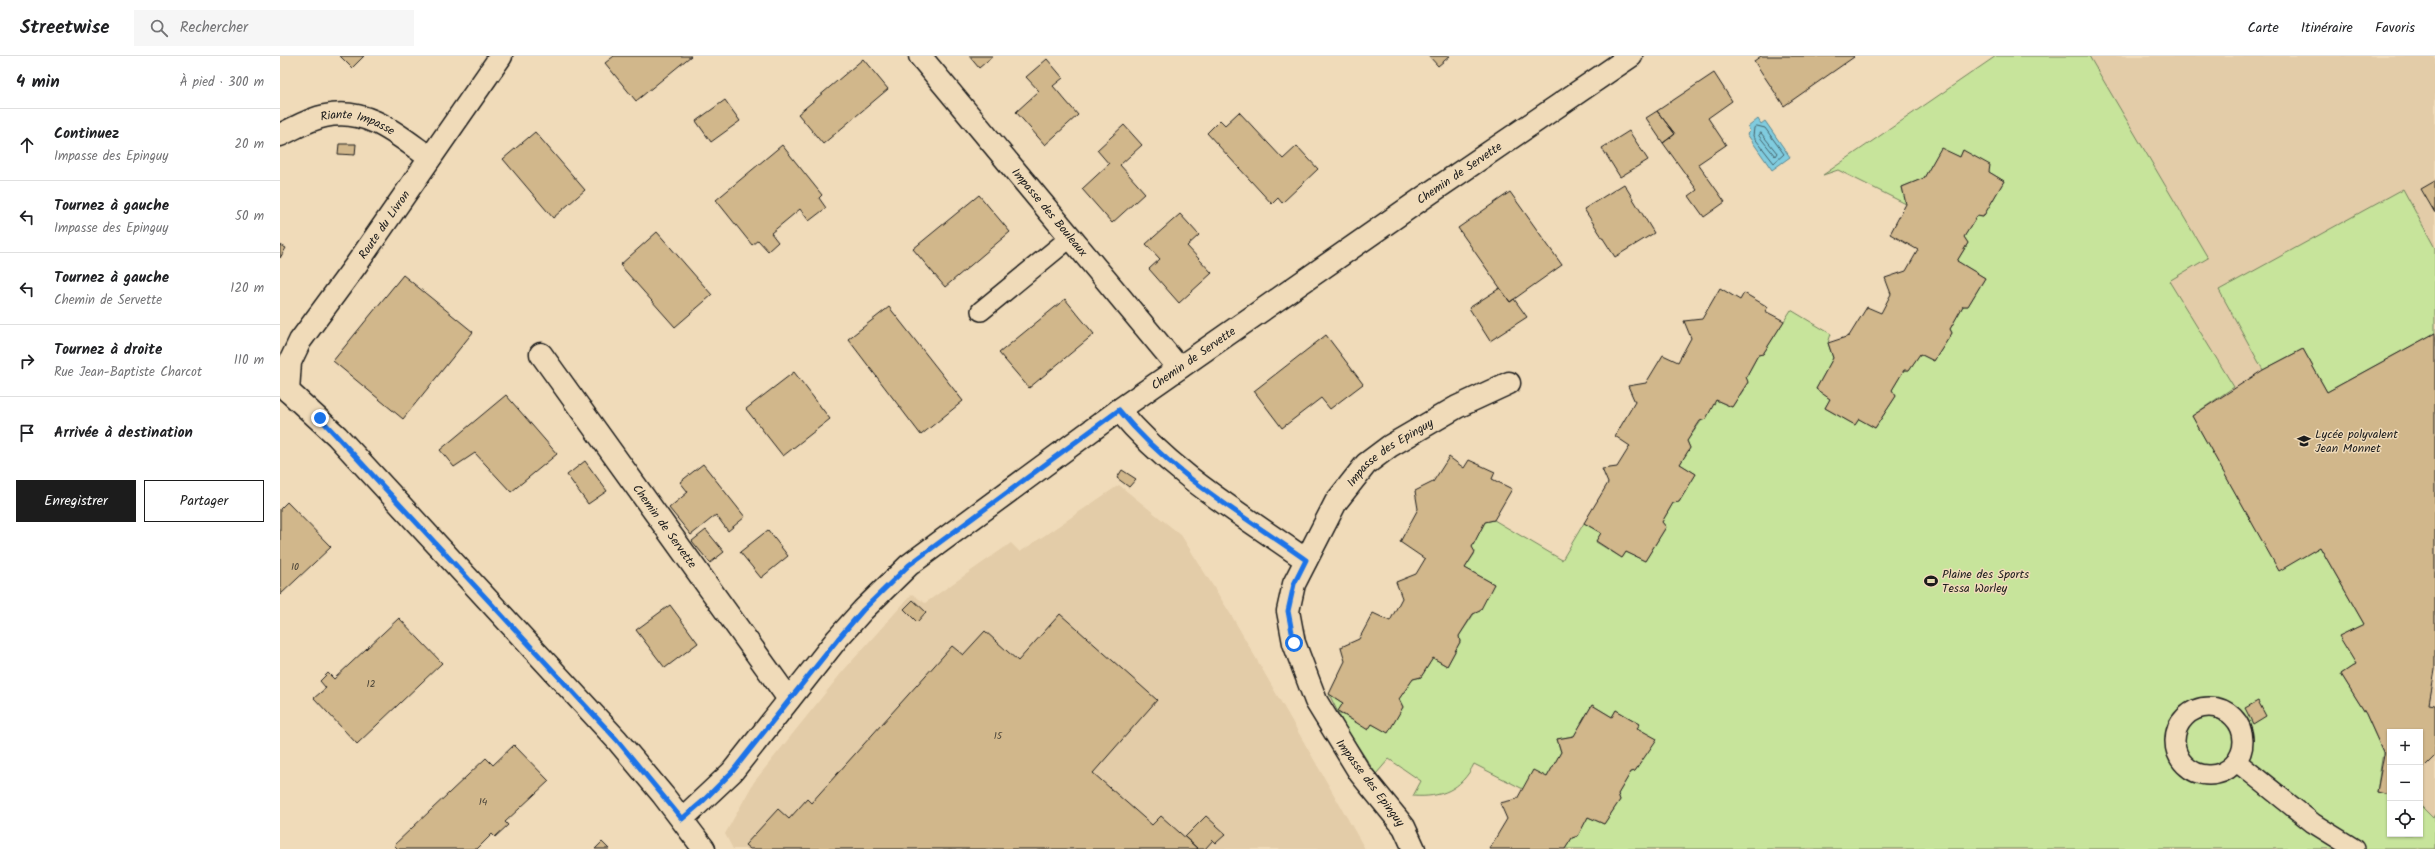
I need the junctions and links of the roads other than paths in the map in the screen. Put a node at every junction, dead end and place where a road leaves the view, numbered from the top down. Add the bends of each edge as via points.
1 (501, 56) edge
2 (920, 56) edge
3 (1631, 56) edge
4 (280, 135) edge
5 (430, 158) junction
6 (1071, 237) junction
7 (981, 311) dead end
8 (541, 354) dead end
9 (1179, 368) junction
10 (1509, 383) dead end
11 (284, 393) edge
12 (1119, 410) junction
13 (1306, 560) junction
14 (788, 699) junction
15 (2237, 762) dead end
16 (682, 819) junction
17 (704, 849) edge
18 (1414, 849) edge
19 (2355, 849) edge

1 - 5 street, Route du Livron
2 - 6 street, Impasse des Bouleaux
3 - 9 street, Chemin de Servette
4 - 5 street, Riante Impasse via 325,116 351,114 378,122
5 - 11 street, Route du Livron via 300,341 290,362
6 - 7 lane
6 - 9 street, Impasse des Bouleaux
8 - 14 street, Chemin de Servette
9 - 12 street, Chemin de Servette
10 - 13 street, Impasse des Epinguy via 1457,407 1390,446 1366,464 1336,502
11 - 16 street via 337,436 622,745
12 - 13 street via 1137,433 1167,462
12 - 14 street, Chemin de Servette via 909,565 863,610
13 - 18 street, Impasse des Epinguy via 1294,584 1288,611 1294,643 1303,670 1316,701 1337,738 1360,773 1404,826
14 - 16 street, Chemin de Servette via 732,772
15 - 19 lane via 2313,823
16 - 17 street

